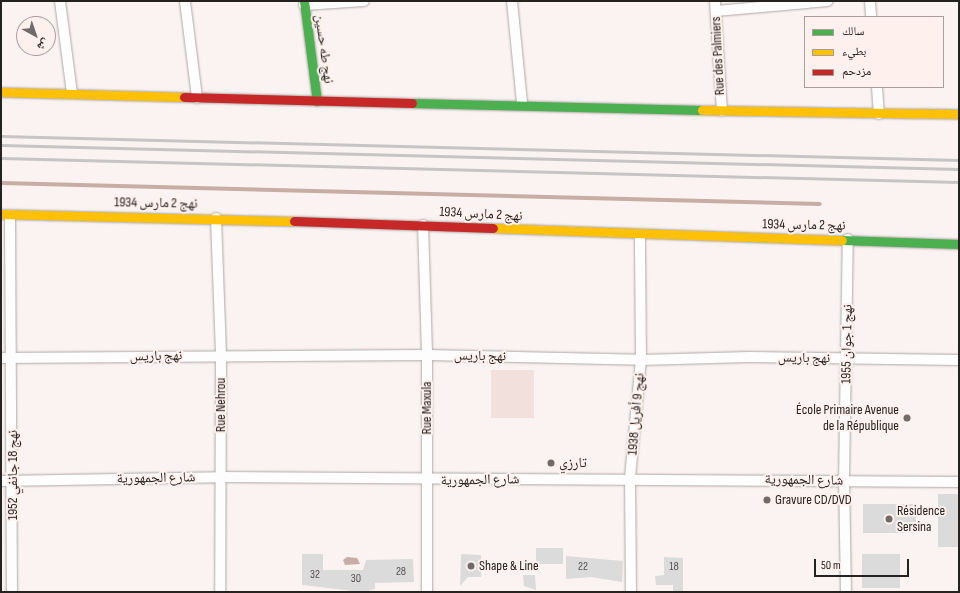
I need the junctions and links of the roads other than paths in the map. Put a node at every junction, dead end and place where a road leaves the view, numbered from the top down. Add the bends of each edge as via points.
1 (60, 1) edge
2 (186, 1) edge
3 (364, 1) edge
4 (512, 1) edge
5 (828, 1) edge
6 (870, 1) edge
7 (304, 3) edge
8 (715, 6) edge
9 (872, 16) edge
10 (877, 88) edge
11 (1, 92) edge
12 (72, 93) junction
13 (197, 98) junction
14 (317, 100) junction
15 (522, 103) junction
16 (722, 111) junction
17 (879, 114) junction
18 (959, 114) edge
19 (5, 214) edge
20 (216, 218) junction
21 (423, 225) junction
22 (640, 236) junction
23 (848, 239) junction
24 (959, 244) edge
25 (221, 355) junction
26 (427, 355) junction
27 (6, 358) edge
28 (641, 360) junction
29 (847, 360) junction
30 (959, 360) edge
31 (222, 477) junction
32 (630, 478) junction
33 (14, 480) junction
34 (427, 480) junction
35 (1, 481) edge
36 (844, 481) junction
37 (959, 482) edge
38 (12, 592) edge
39 (220, 592) edge
40 (427, 592) edge
41 (631, 592) edge
42 (846, 592) edge

1 - 12 street
2 - 13 street
3 - 7 street
4 - 15 street
5 - 8 street
6 - 9 street
7 - 14 street, نهج طه حسين
8 - 16 street, Rue des Palmiers
10 - 17 street
11 - 12 street
12 - 13 street
13 - 14 street
14 - 15 street
15 - 16 street
16 - 17 street
17 - 18 street
19 - 20 street, نهج 2 مارس 1934
19 - 27 street, نهج 18 جانفي 1952
20 - 21 street, نهج 2 مارس 1934
20 - 25 street, Rue Nehrou
21 - 22 street, نهج 2 مارس 1934
21 - 26 street, Rue Maxula
22 - 23 street, نهج 2 مارس 1934
22 - 28 street, نهج 9 أفريل 1938
23 - 24 street, نهج 2 مارس 1934
23 - 29 street, نهج 1 جوان 1955
25 - 26 street, نهج باريس
25 - 27 street, نهج باريس
25 - 31 street, Rue Nehrou
26 - 28 street, نهج باريس
26 - 34 street, Rue Maxula
27 - 33 street, نهج 18 جانفي 1952
28 - 29 street, نهج باريس via 749,357
28 - 32 street, نهج 9 أفريل 1938
29 - 30 street, نهج باريس
29 - 36 street, نهج 1 جوان 1955
31 - 33 street, شارع الجمهورية
31 - 34 street, شارع الجمهورية
31 - 39 street, Rue Nehrou
32 - 34 street, شارع الجمهورية
32 - 36 street, شارع الجمهورية
32 - 41 street, نهج 9 أفريل 1938
33 - 35 street, شارع الجمهورية
33 - 38 street, نهج 18 جانفي 1952
34 - 40 street, Rue Maxula
36 - 37 street, شارع الجمهورية
36 - 42 street, نهج 1 جوان 1955

